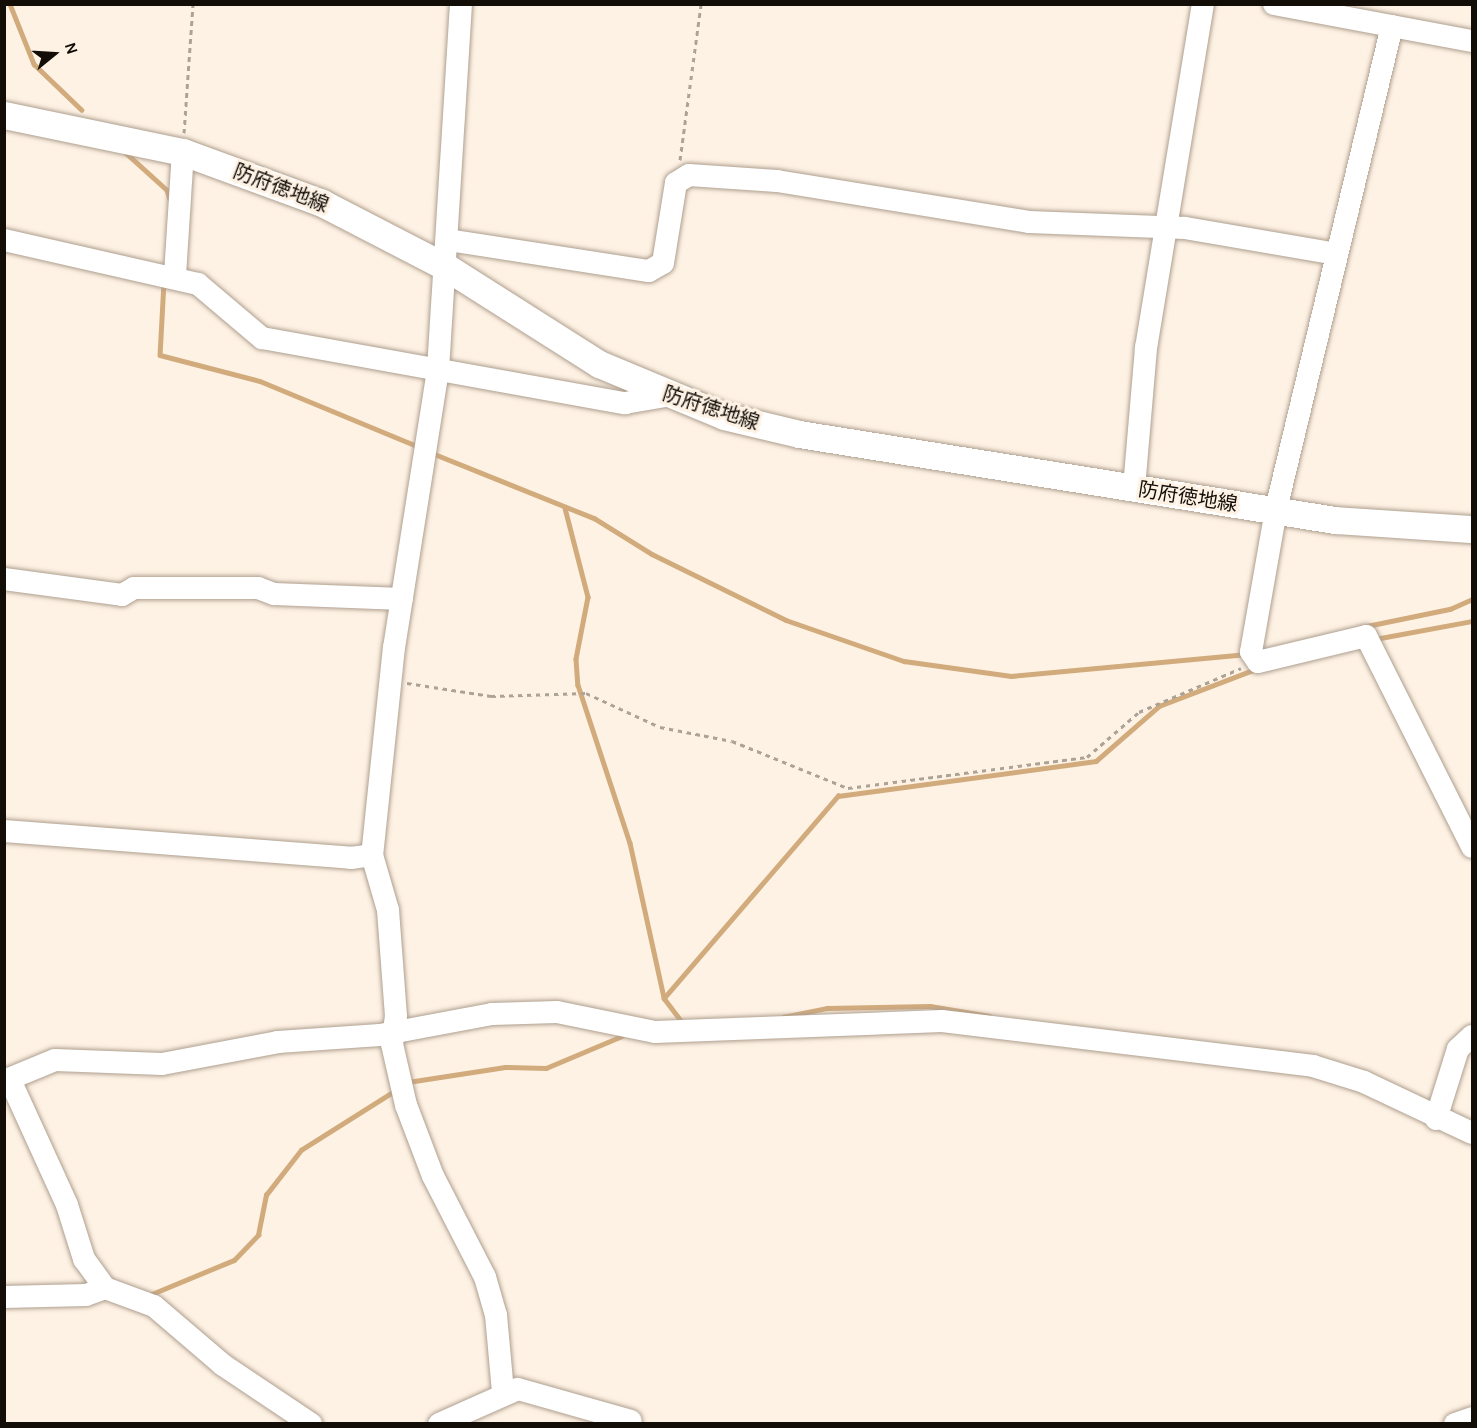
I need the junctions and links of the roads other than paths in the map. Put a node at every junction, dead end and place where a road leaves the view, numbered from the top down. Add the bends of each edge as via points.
1 (461, 4) edge
2 (1203, 4) edge
3 (1274, 4) edge
4 (1392, 26) junction
5 (1473, 41) edge
6 (4, 115) edge
7 (183, 152) junction
8 (1165, 228) junction
9 (4, 240) edge
10 (448, 240) junction
11 (1337, 254) junction
12 (446, 267) junction
13 (174, 275) junction
14 (438, 370) junction
15 (665, 396) junction
16 (1134, 488) junction
17 (1276, 510) junction
18 (1473, 529) edge
19 (4, 579) edge
20 (402, 599) junction
21 (4, 831) edge
22 (1473, 847) edge
23 (372, 855) junction
24 (394, 1032) junction
25 (1473, 1036) edge
26 (8, 1082) edge
27 (1438, 1113) junction
28 (1473, 1133) edge
29 (105, 1288) junction
30 (4, 1297) edge
31 (503, 1392) junction
32 (1473, 1418) edge
33 (631, 1421) dead end
34 (311, 1424) edge
35 (440, 1424) edge
36 (1455, 1424) edge

1 - 10 street
2 - 8 street
3 - 4 street
4 - 5 street
4 - 11 street
6 - 7 main road, 防府徳地線
7 - 12 main road, 防府徳地線 via 322,203
7 - 13 street
8 - 10 street via 1000,218 777,181 689,175 676,183 663,263 649,271
8 - 11 street
8 - 16 street via 1146,348
9 - 13 street
10 - 12 street
11 - 17 street
12 - 14 street
12 - 15 main road, 防府徳地線 via 598,364
13 - 14 street via 198,284 262,338
14 - 15 street via 625,403
14 - 20 street
15 - 16 main road, 防府徳地線 via 799,434
16 - 17 main road, 防府徳地線
17 - 18 main road, 防府徳地線 via 1391,526
17 - 22 street via 1251,642 1254,658 1258,662 1366,636
19 - 20 street via 122,595 134,588 258,588 274,594
20 - 23 street
21 - 23 street via 351,858
23 - 24 street via 388,910
24 - 26 street via 278,1042 162,1064 55,1060
24 - 27 street via 530,1012 655,1032 942,1021 1313,1066
24 - 31 street via 417,1142 485,1277 496,1315
25 - 27 street via 1458,1049
26 - 29 street via 67,1205 84,1259
27 - 28 street
29 - 30 street via 86,1295
29 - 34 street via 154,1306 223,1365
31 - 33 street via 518,1389
31 - 35 street
32 - 36 street

